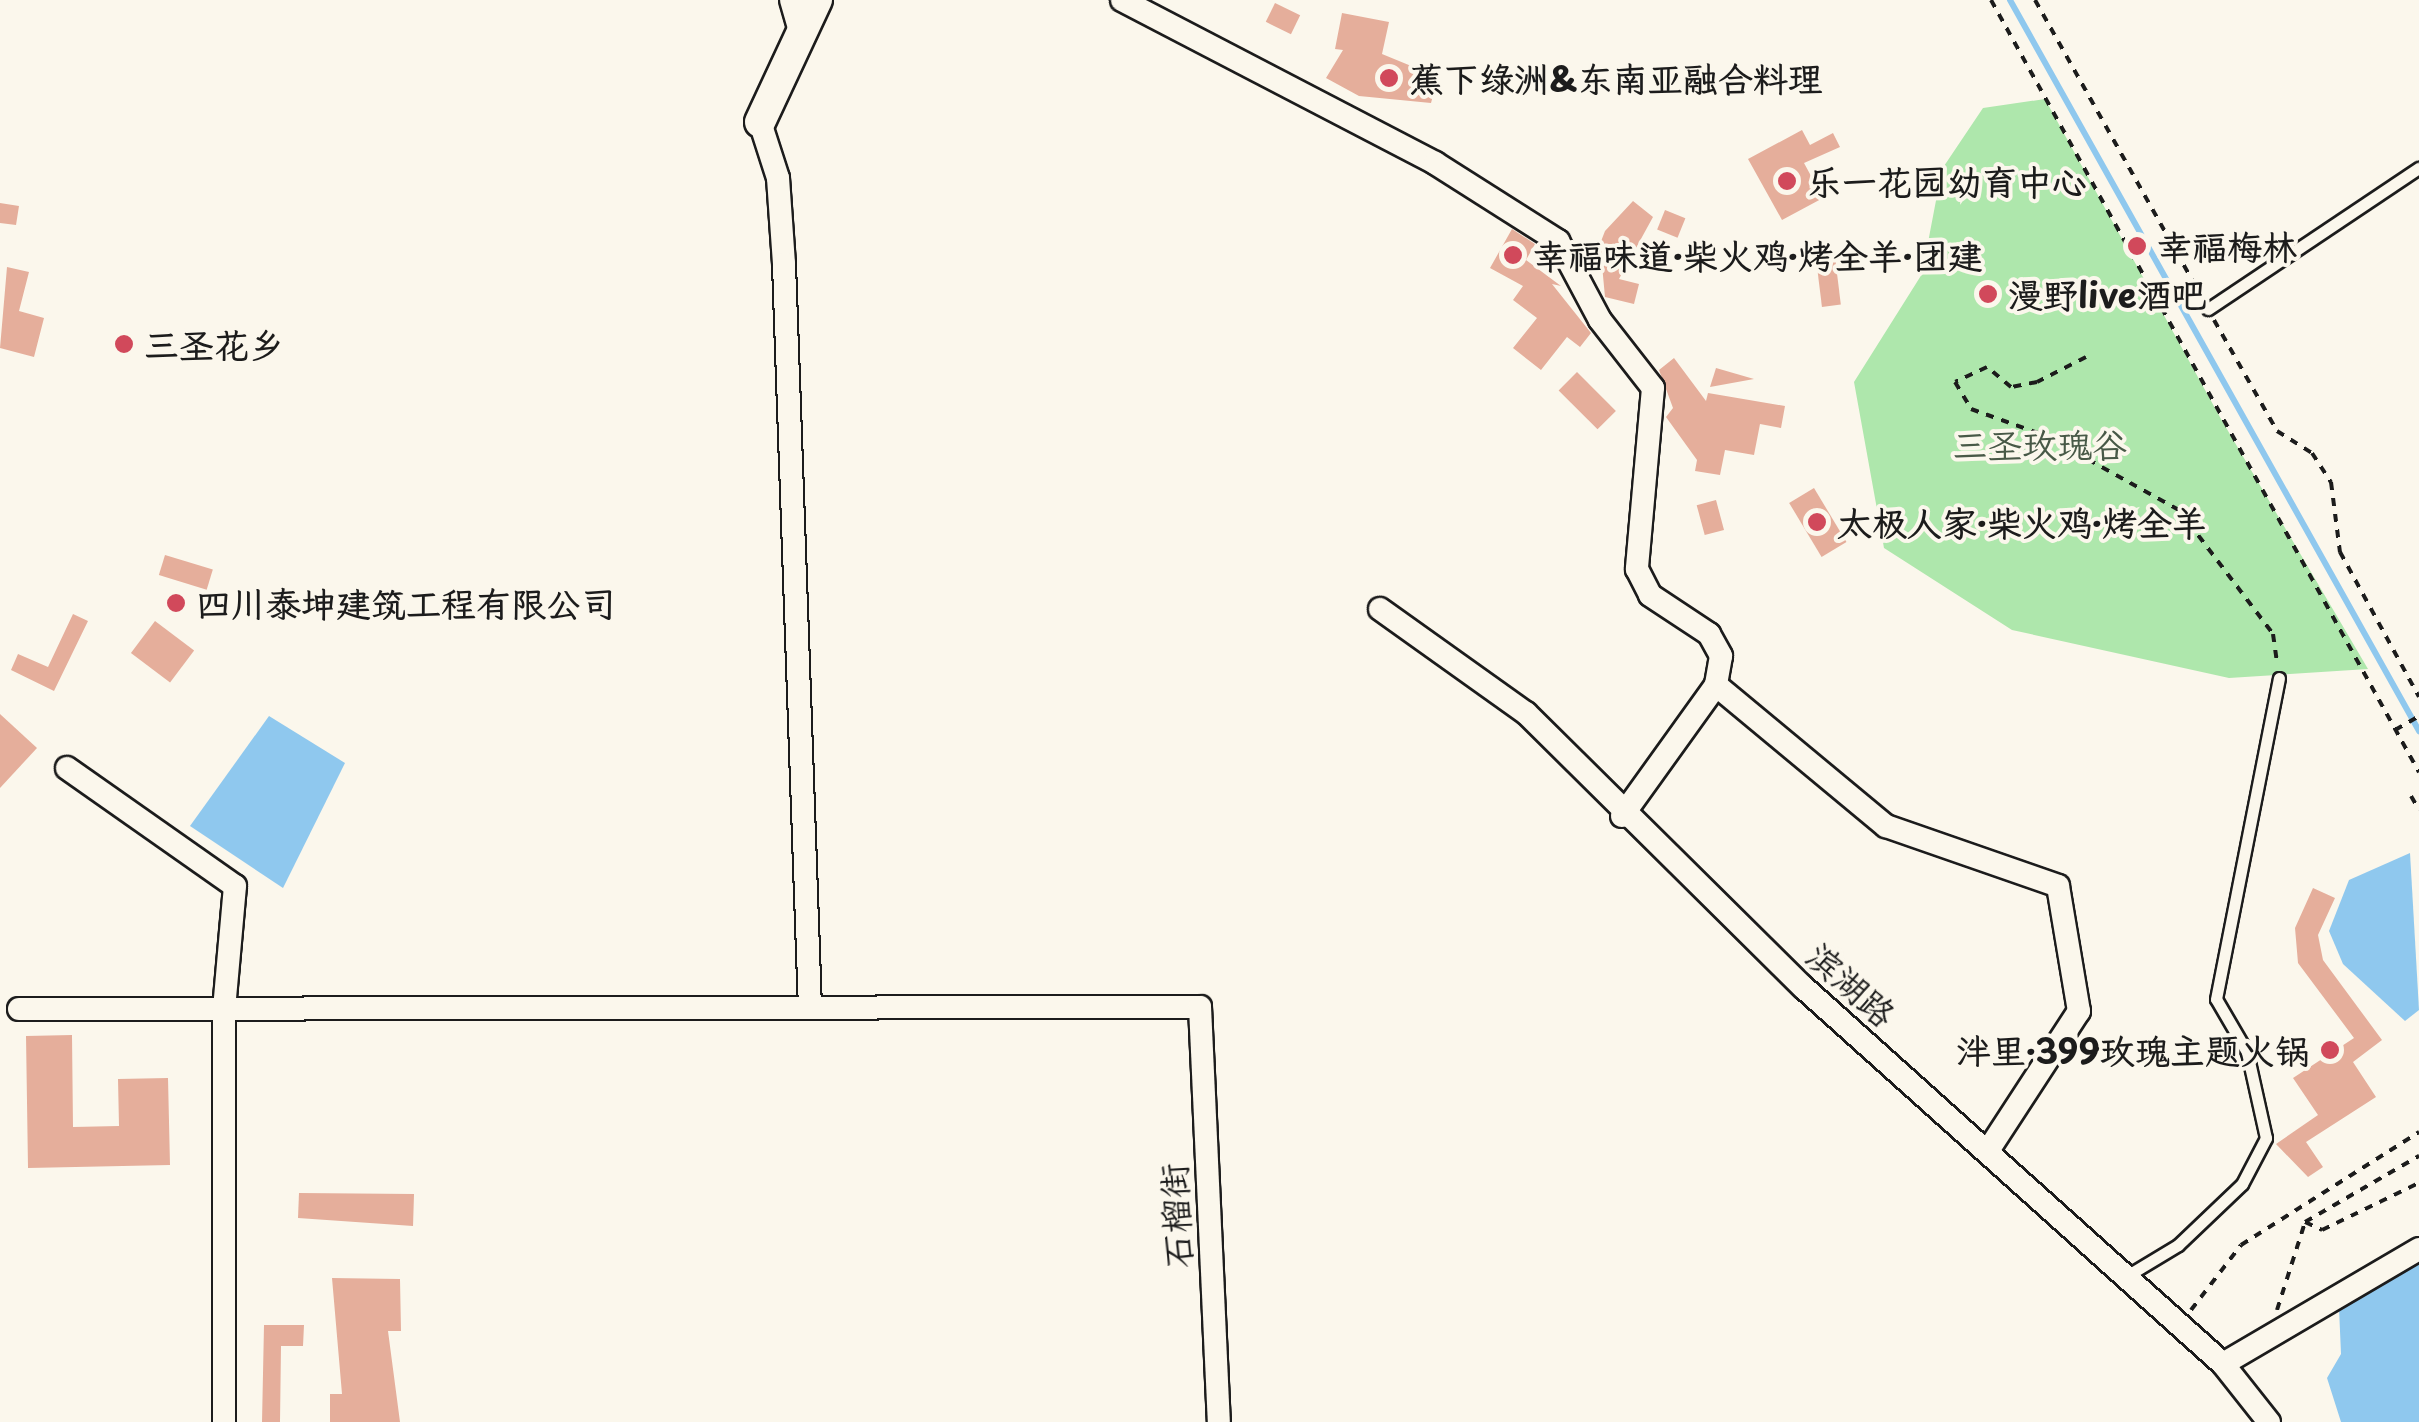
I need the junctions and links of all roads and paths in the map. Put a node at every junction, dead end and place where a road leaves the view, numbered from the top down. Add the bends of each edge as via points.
1 (792, 0) edge
2 (817, 0) edge
3 (1122, 0) edge
4 (1991, 0) edge
5 (2035, 0) edge
6 (800, 32) junction
7 (760, 122) joint
8 (2419, 168) edge
9 (2208, 309) junction
10 (2086, 357) dead end
11 (1380, 608) dead end
12 (2279, 678) joint
13 (1716, 685) junction
14 (2419, 698) edge
15 (2419, 716) edge
16 (2395, 730) junction
17 (67, 768) dead end
18 (2419, 772) edge
19 (2411, 796) dead end
20 (2419, 810) edge
21 (1622, 816) junction
22 (810, 1008) junction
23 (19, 1009) dead end
24 (224, 1010) junction
25 (2419, 1132) edge
26 (1986, 1152) junction
27 (2419, 1156) edge
28 (2419, 1184) edge
29 (2305, 1222) junction
30 (2419, 1249) edge
31 (2125, 1278) junction
32 (2179, 1322) junction
33 (2276, 1331) junction
34 (2223, 1364) junction
35 (224, 1422) edge
36 (1220, 1422) edge
37 (2269, 1422) edge

1 - 6 street
2 - 6 street
3 - 13 street via 1435,163 1558,242 1600,320 1653,388 1638,570 1650,596 1709,634 1721,656
4 - 16 path
5 - 9 path
6 - 7 street
7 - 22 street via 778,178 784,264
8 - 9 lane
9 - 14 path via 2277,431 2312,453 2332,482 2340,552
10 - 12 path via 2037,382 2011,386 1987,368 1955,382 1971,409 2046,436 2180,510 2272,634
11 - 21 street, 滨湖路 via 1526,713
12 - 31 lane via 2216,999 2246,1052 2266,1138 2242,1184 2178,1244
13 - 21 street
13 - 26 street via 1886,826 2058,886 2079,1011
15 - 16 path
16 - 18 path
17 - 24 street via 235,886
19 - 20 path
21 - 26 street, 滨湖路
22 - 24 street
22 - 36 street, 石榴街 via 1200,1007
23 - 24 street
24 - 35 street
25 - 32 path via 2241,1246 2227,1274
26 - 31 street, 滨湖路
27 - 29 path
28 - 29 path via 2322,1230
29 - 33 path via 2277,1287
30 - 33 street
31 - 32 street, 滨湖路
32 - 34 street, 滨湖路
33 - 34 street
34 - 37 street, 滨湖路

